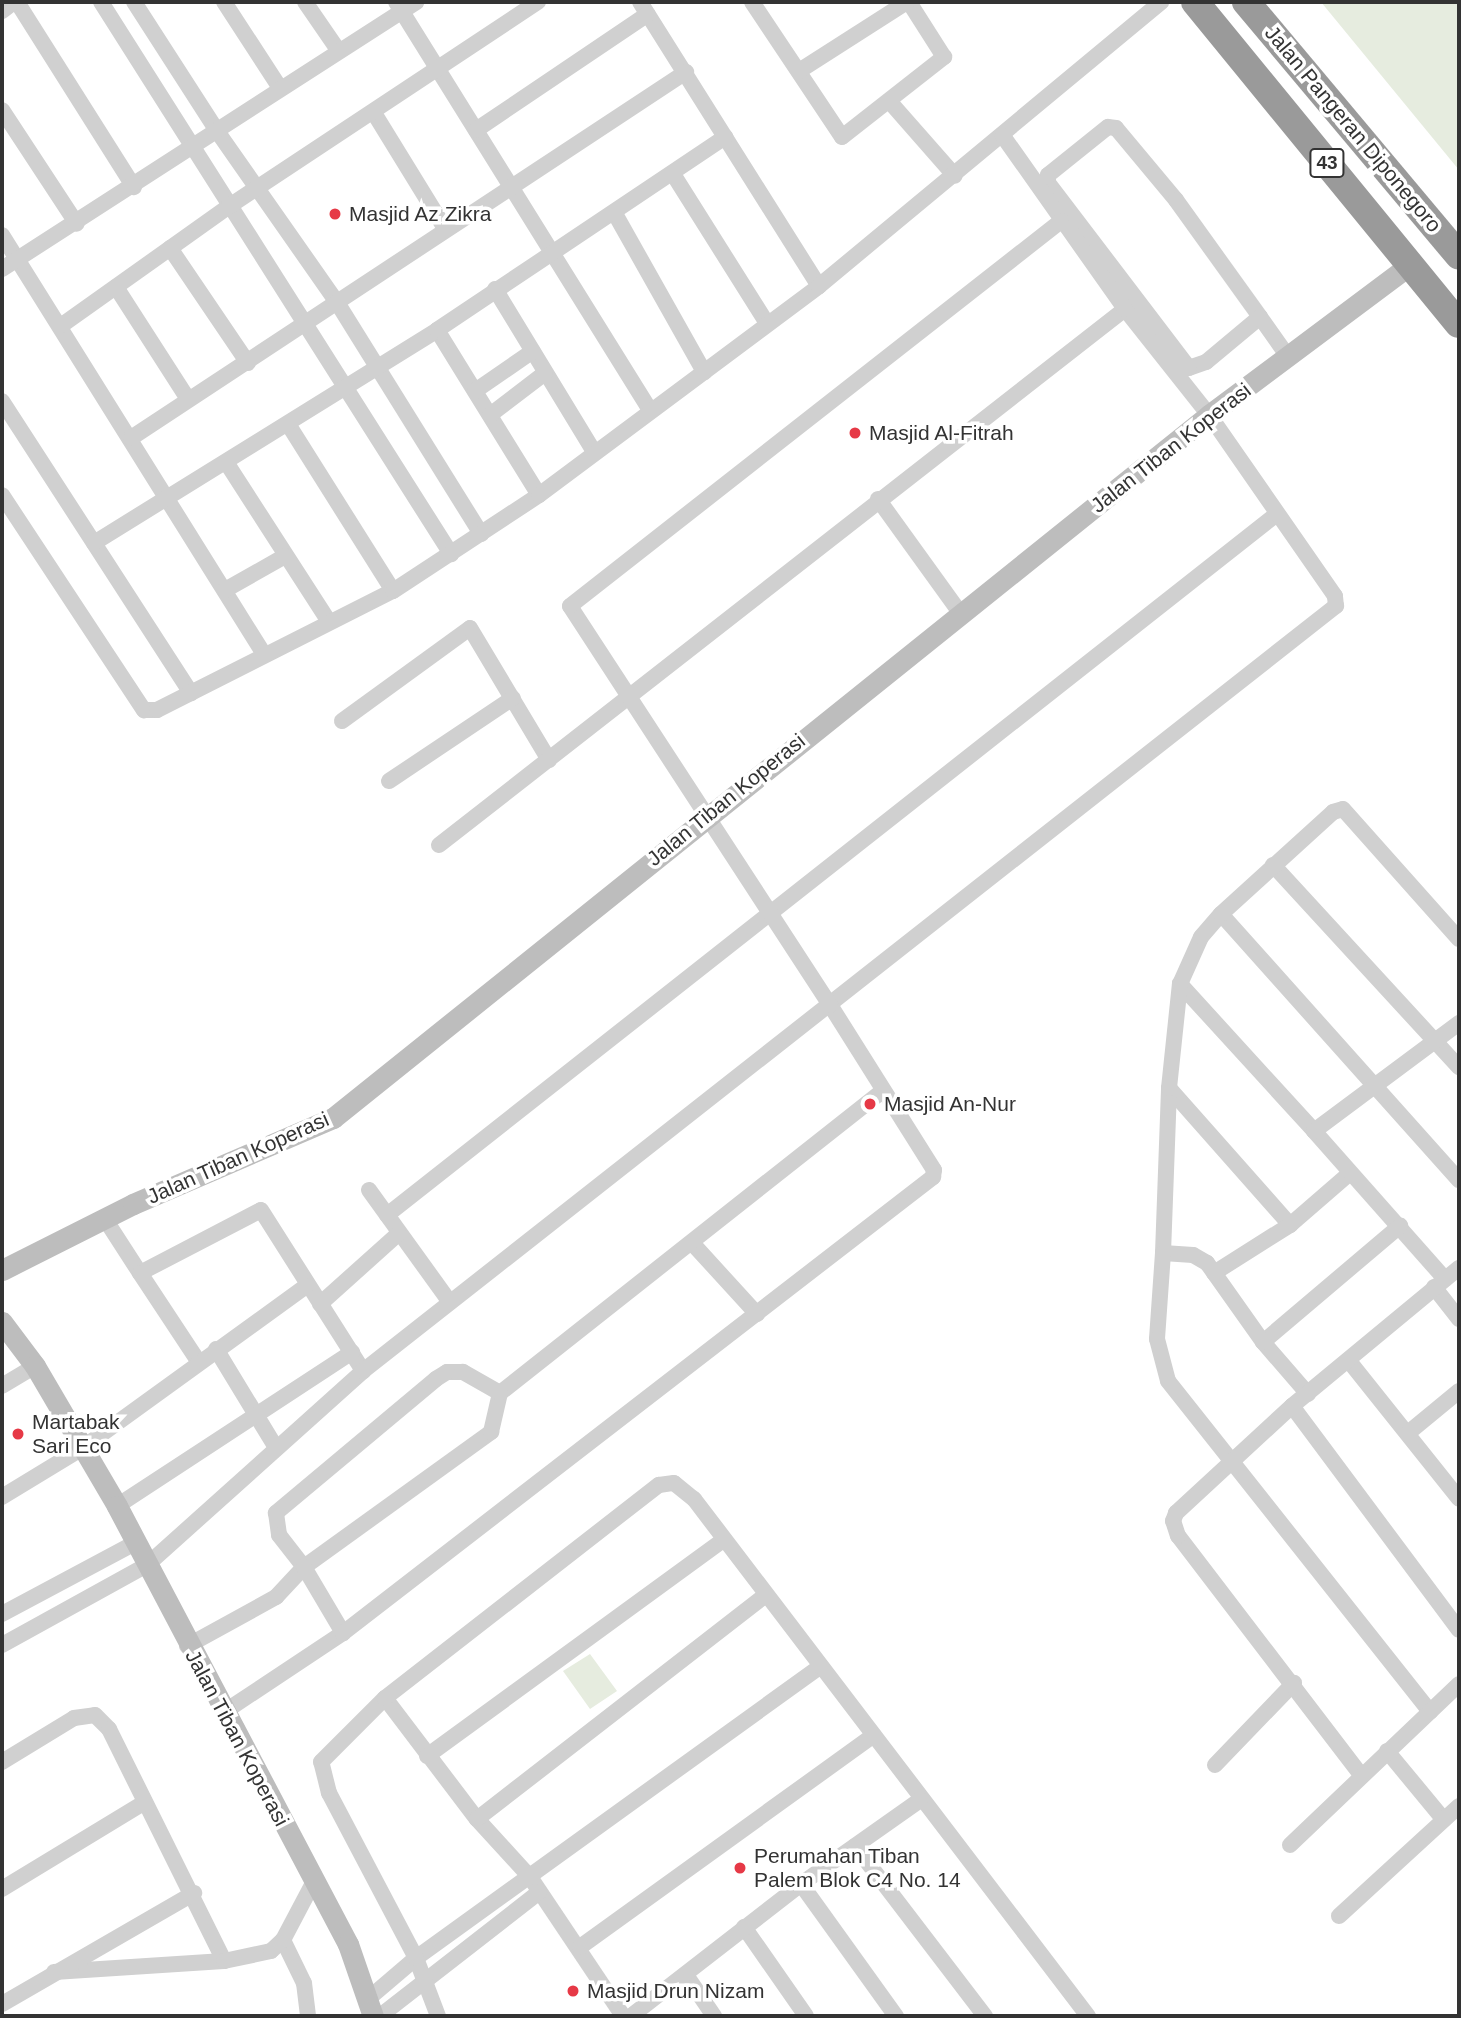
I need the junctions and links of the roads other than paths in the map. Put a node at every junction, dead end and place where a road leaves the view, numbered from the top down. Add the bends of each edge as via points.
1 (15, 2) edge
2 (101, 2) edge
3 (134, 2) edge
4 (223, 2) edge
5 (305, 2) edge
6 (538, 2) edge
7 (908, 2) edge
8 (1161, 2) edge
9 (1195, 2) edge
10 (1246, 2) edge
11 (405, 5) edge
12 (760, 5) edge
13 (644, 8) edge
14 (2, 10) edge
15 (338, 50) junction
16 (437, 71) junction
17 (686, 72) junction
18 (799, 72) junction
19 (280, 88) junction
20 (890, 102) junction
21 (2, 110) edge
22 (374, 113) junction
23 (476, 130) junction
24 (217, 131) junction
25 (1003, 136) junction
26 (725, 137) junction
27 (191, 148) junction
28 (673, 174) junction
29 (955, 176) junction
30 (134, 187) junction
31 (257, 187) junction
32 (513, 187) junction
33 (228, 207) junction
34 (614, 212) junction
35 (1061, 221) junction
36 (77, 224) junction
37 (446, 230) junction
38 (2, 235) edge
39 (170, 248) junction
40 (555, 251) junction
41 (1459, 256) edge
42 (19, 258) junction
43 (1411, 264) junction
44 (2, 269) edge
45 (819, 286) junction
46 (116, 287) junction
47 (495, 289) junction
48 (338, 304) junction
49 (1125, 309) junction
50 (1260, 317) junction
51 (767, 323) junction
52 (309, 324) junction
53 (1459, 324) edge
54 (62, 325) junction
55 (437, 330) junction
56 (533, 351) junction
57 (1289, 358) junction
58 (248, 363) junction
59 (377, 367) junction
60 (705, 372) junction
61 (545, 373) junction
62 (347, 386) junction
63 (475, 391) junction
64 (188, 400) junction
65 (2, 401) edge
66 (650, 411) junction
67 (490, 415) junction
68 (1209, 415) junction
69 (288, 424) junction
70 (131, 438) junction
71 (594, 453) junction
72 (226, 462) junction
73 (2, 495) edge
74 (539, 495) junction
75 (168, 498) junction
76 (878, 499) junction
77 (1277, 514) junction
78 (474, 538) junction
79 (94, 543) junction
80 (452, 554) junction
81 (285, 556) junction
82 (225, 590) junction
83 (393, 591) junction
84 (961, 614) junction
85 (329, 622) junction
86 (264, 655) junction
87 (191, 693) junction
88 (513, 698) junction
89 (628, 698) junction
90 (342, 721) dead end
91 (549, 760) junction
92 (389, 781) dead end
93 (705, 816) junction
94 (439, 845) dead end
95 (1273, 865) junction
96 (1220, 914) junction
97 (769, 916) junction
98 (1459, 939) edge
99 (1180, 984) junction
100 (830, 1004) junction
101 (1459, 1023) edge
102 (1437, 1041) junction
103 (1459, 1067) edge
104 (1378, 1086) junction
105 (1169, 1088) junction
106 (882, 1091) junction
107 (1314, 1131) junction
108 (1350, 1173) junction
109 (1459, 1180) edge
110 (369, 1190) dead end
111 (387, 1215) junction
112 (105, 1219) junction
113 (1290, 1225) junction
114 (1400, 1226) junction
115 (398, 1234) junction
116 (693, 1244) junction
117 (1163, 1253) junction
118 (1459, 1268) edge
119 (2, 1270) edge
120 (140, 1273) junction
121 (1214, 1273) junction
122 (1439, 1283) junction
123 (306, 1286) junction
124 (449, 1301) junction
125 (320, 1304) junction
126 (757, 1314) junction
127 (1459, 1318) edge
128 (2, 1322) edge
129 (1264, 1342) junction
130 (216, 1349) junction
131 (352, 1352) junction
132 (198, 1361) junction
133 (1349, 1361) junction
134 (35, 1366) junction
135 (363, 1371) junction
136 (2, 1386) edge
137 (1459, 1391) edge
138 (500, 1392) junction
139 (1308, 1394) junction
140 (1292, 1406) junction
141 (255, 1418) junction
142 (1408, 1433) junction
143 (275, 1446) junction
144 (81, 1449) junction
145 (1231, 1463) junction
146 (2, 1497) edge
147 (1459, 1499) edge
148 (117, 1506) junction
149 (723, 1540) junction
150 (135, 1543) junction
151 (146, 1565) junction
152 (303, 1567) junction
153 (766, 1595) junction
154 (2, 1614) edge
155 (1459, 1630) edge
156 (343, 1633) junction
157 (2, 1645) edge
158 (187, 1646) junction
159 (820, 1667) junction
160 (1294, 1683) junction
161 (1459, 1684) edge
162 (385, 1698) junction
163 (224, 1712) junction
164 (1430, 1712) junction
165 (874, 1735) junction
166 (1387, 1751) junction
167 (427, 1756) junction
168 (2, 1762) edge
169 (1215, 1765) dead end
170 (1361, 1775) junction
171 (920, 1800) junction
172 (145, 1802) junction
173 (1459, 1807) edge
174 (477, 1819) junction
175 (1444, 1820) junction
176 (1290, 1845) dead end
177 (855, 1846) junction
178 (530, 1877) junction
179 (313, 1883) junction
180 (801, 1884) junction
181 (2, 1889) edge
182 (539, 1892) junction
183 (194, 1893) junction
184 (1339, 1916) dead end
185 (744, 1927) junction
186 (283, 1940) junction
187 (580, 1947) junction
188 (416, 1958) junction
189 (225, 1961) junction
190 (54, 1972) junction
191 (686, 1975) junction
192 (424, 1978) junction
193 (2, 2004) edge
194 (374, 2011) edge
195 (309, 2016) edge
196 (438, 2016) edge
197 (623, 2016) edge
198 (631, 2016) edge
199 (713, 2016) edge
200 (806, 2016) edge
201 (896, 2016) edge
202 (985, 2016) edge
203 (1088, 2016) edge

1 - 14 street
1 - 30 street
2 - 27 street
3 - 24 street
4 - 19 street
5 - 15 street
6 - 16 street
7 - 18 street
7 - 20 street via 944,57
8 - 25 street
9 - 43 highway, Jalan Pangeran Diponegoro / 43
10 - 41 highway, Jalan Pangeran Diponegoro / 43
11 - 15 street
11 - 16 street
12 - 18 street
13 - 17 street
13 - 23 street
15 - 19 street
16 - 22 street
16 - 23 street
17 - 26 street
17 - 32 street
18 - 20 street via 842,137
19 - 24 street
20 - 29 street
21 - 36 street
22 - 31 street
22 - 37 street
23 - 32 street
24 - 27 street
24 - 31 street
25 - 29 street
25 - 35 street
26 - 28 street
26 - 45 street
27 - 30 street
27 - 33 street
28 - 34 street
28 - 51 street
29 - 45 street
30 - 36 street
31 - 33 street
31 - 48 street
32 - 37 street
32 - 40 street
33 - 39 street
33 - 52 street
34 - 40 street
34 - 60 street
35 - 49 street
35 - 89 street via 570,605
36 - 42 street
37 - 48 street
38 - 42 street
39 - 46 street
39 - 58 street
40 - 47 street
40 - 66 street
42 - 44 street
42 - 54 street
43 - 53 highway, Jalan Pangeran Diponegoro / 43
43 - 57 street, Jalan Tiban Koperasi
45 - 51 street
46 - 54 street
46 - 64 street
47 - 55 street
47 - 56 street
48 - 52 street
48 - 59 street
49 - 68 street
49 - 76 street
50 - 50 street via 1176,200 1116,128 1108,127 1048,175 1048,183 1189,368 1206,362
50 - 57 street
51 - 60 street
52 - 58 street
52 - 62 street
54 - 70 street
55 - 59 street
55 - 63 street
56 - 61 street
56 - 63 street
57 - 68 street, Jalan Tiban Koperasi
58 - 64 street
59 - 62 street
59 - 78 street via 468,513
60 - 66 street
61 - 67 street
61 - 71 street
62 - 69 street
62 - 80 street
63 - 67 street
64 - 70 street
65 - 79 street
66 - 71 street
67 - 74 street
68 - 77 street
68 - 84 street, Jalan Tiban Koperasi
69 - 72 street
69 - 83 street
70 - 75 street
71 - 74 street
72 - 75 street
72 - 81 street
73 - 87 street via 144,710 157,710
74 - 78 street
75 - 79 street
75 - 82 street
76 - 84 street
76 - 89 street
77 - 97 street
77 - 100 street via 1335,596 1336,606
78 - 80 street
79 - 87 street
80 - 83 street
81 - 82 street
81 - 85 street
82 - 86 street
83 - 85 street
84 - 93 street, Jalan Tiban Koperasi
85 - 86 street
86 - 87 street
88 - 90 street via 470,628
88 - 91 street
88 - 92 street
89 - 91 street
89 - 93 street
91 - 94 street
93 - 97 street
93 - 112 street, Jalan Tiban Koperasi via 333,1118
95 - 96 street
95 - 98 street via 1333,812 1349,811
95 - 102 street
96 - 99 street via 1201,937
96 - 104 street
97 - 100 street
97 - 111 street
99 - 105 street
99 - 107 street
100 - 106 street
100 - 124 street
101 - 102 street
102 - 103 street
102 - 104 street
104 - 107 street
104 - 109 street
105 - 113 street
105 - 117 street
106 - 116 street
106 - 126 street via 934,1170 933,1177
107 - 108 street
108 - 113 street
108 - 114 street
110 - 111 street
111 - 115 street
112 - 119 street, Jalan Tiban Koperasi
112 - 120 street
113 - 121 street
114 - 122 street
114 - 129 street
115 - 124 street
115 - 125 street
116 - 126 street
116 - 138 street
117 - 121 street via 1202,1258
117 - 145 street via 1157,1339 1161,1369
118 - 122 street
120 - 123 street via 257,1208
120 - 132 street
121 - 129 street
122 - 127 street
122 - 133 street
123 - 125 street
123 - 130 street
124 - 135 street
125 - 131 street
126 - 156 street
128 - 134 street, Jalan Tiban Koperasi
129 - 139 street
130 - 132 street
130 - 141 street
131 - 135 street
131 - 141 street
132 - 144 street
133 - 139 street
133 - 142 street
134 - 136 street
134 - 144 street, Jalan Tiban Koperasi
135 - 143 street
137 - 142 street
138 - 152 street via 491,1432
138 - 152 street via 463,1372 447,1372 280,1505 275,1522 279,1535
139 - 140 street
140 - 145 street
140 - 155 street
141 - 143 street
141 - 148 street
142 - 147 street
143 - 151 street
144 - 146 street
144 - 148 street, Jalan Tiban Koperasi
145 - 160 street via 1176,1513 1174,1528
145 - 164 street
148 - 150 street, Jalan Tiban Koperasi
149 - 153 street
149 - 162 street via 682,1487 659,1485
149 - 167 street
150 - 151 street, Jalan Tiban Koperasi
150 - 154 street
151 - 157 street
151 - 158 street, Jalan Tiban Koperasi
152 - 156 street
152 - 158 street via 276,1597
153 - 159 street
153 - 174 street
156 - 163 street
158 - 163 street, Jalan Tiban Koperasi
159 - 165 street
159 - 178 street
160 - 169 street
160 - 170 street
161 - 164 street
162 - 167 street
162 - 188 street via 327,1752 321,1774
163 - 179 street, Jalan Tiban Koperasi
164 - 166 street
165 - 171 street
165 - 187 street
166 - 170 street
166 - 175 street
167 - 174 street
168 - 172 street via 74,1718 95,1715 109,1729
170 - 176 street
171 - 177 street
171 - 203 street
172 - 181 street
172 - 183 street
173 - 175 street
174 - 178 street
175 - 184 street
177 - 180 street
177 - 202 street
178 - 182 street
178 - 188 street
179 - 186 street
179 - 194 street, Jalan Tiban Koperasi via 348,1944
180 - 185 street
180 - 201 street
182 - 187 street
182 - 192 street
183 - 189 street
183 - 190 street
185 - 191 street
185 - 200 street
186 - 189 street via 271,1951
186 - 195 street via 304,1983
187 - 197 street
188 - 192 street
188 - 194 street
189 - 190 street
190 - 193 street
191 - 198 street
191 - 199 street
192 - 194 street
192 - 196 street

